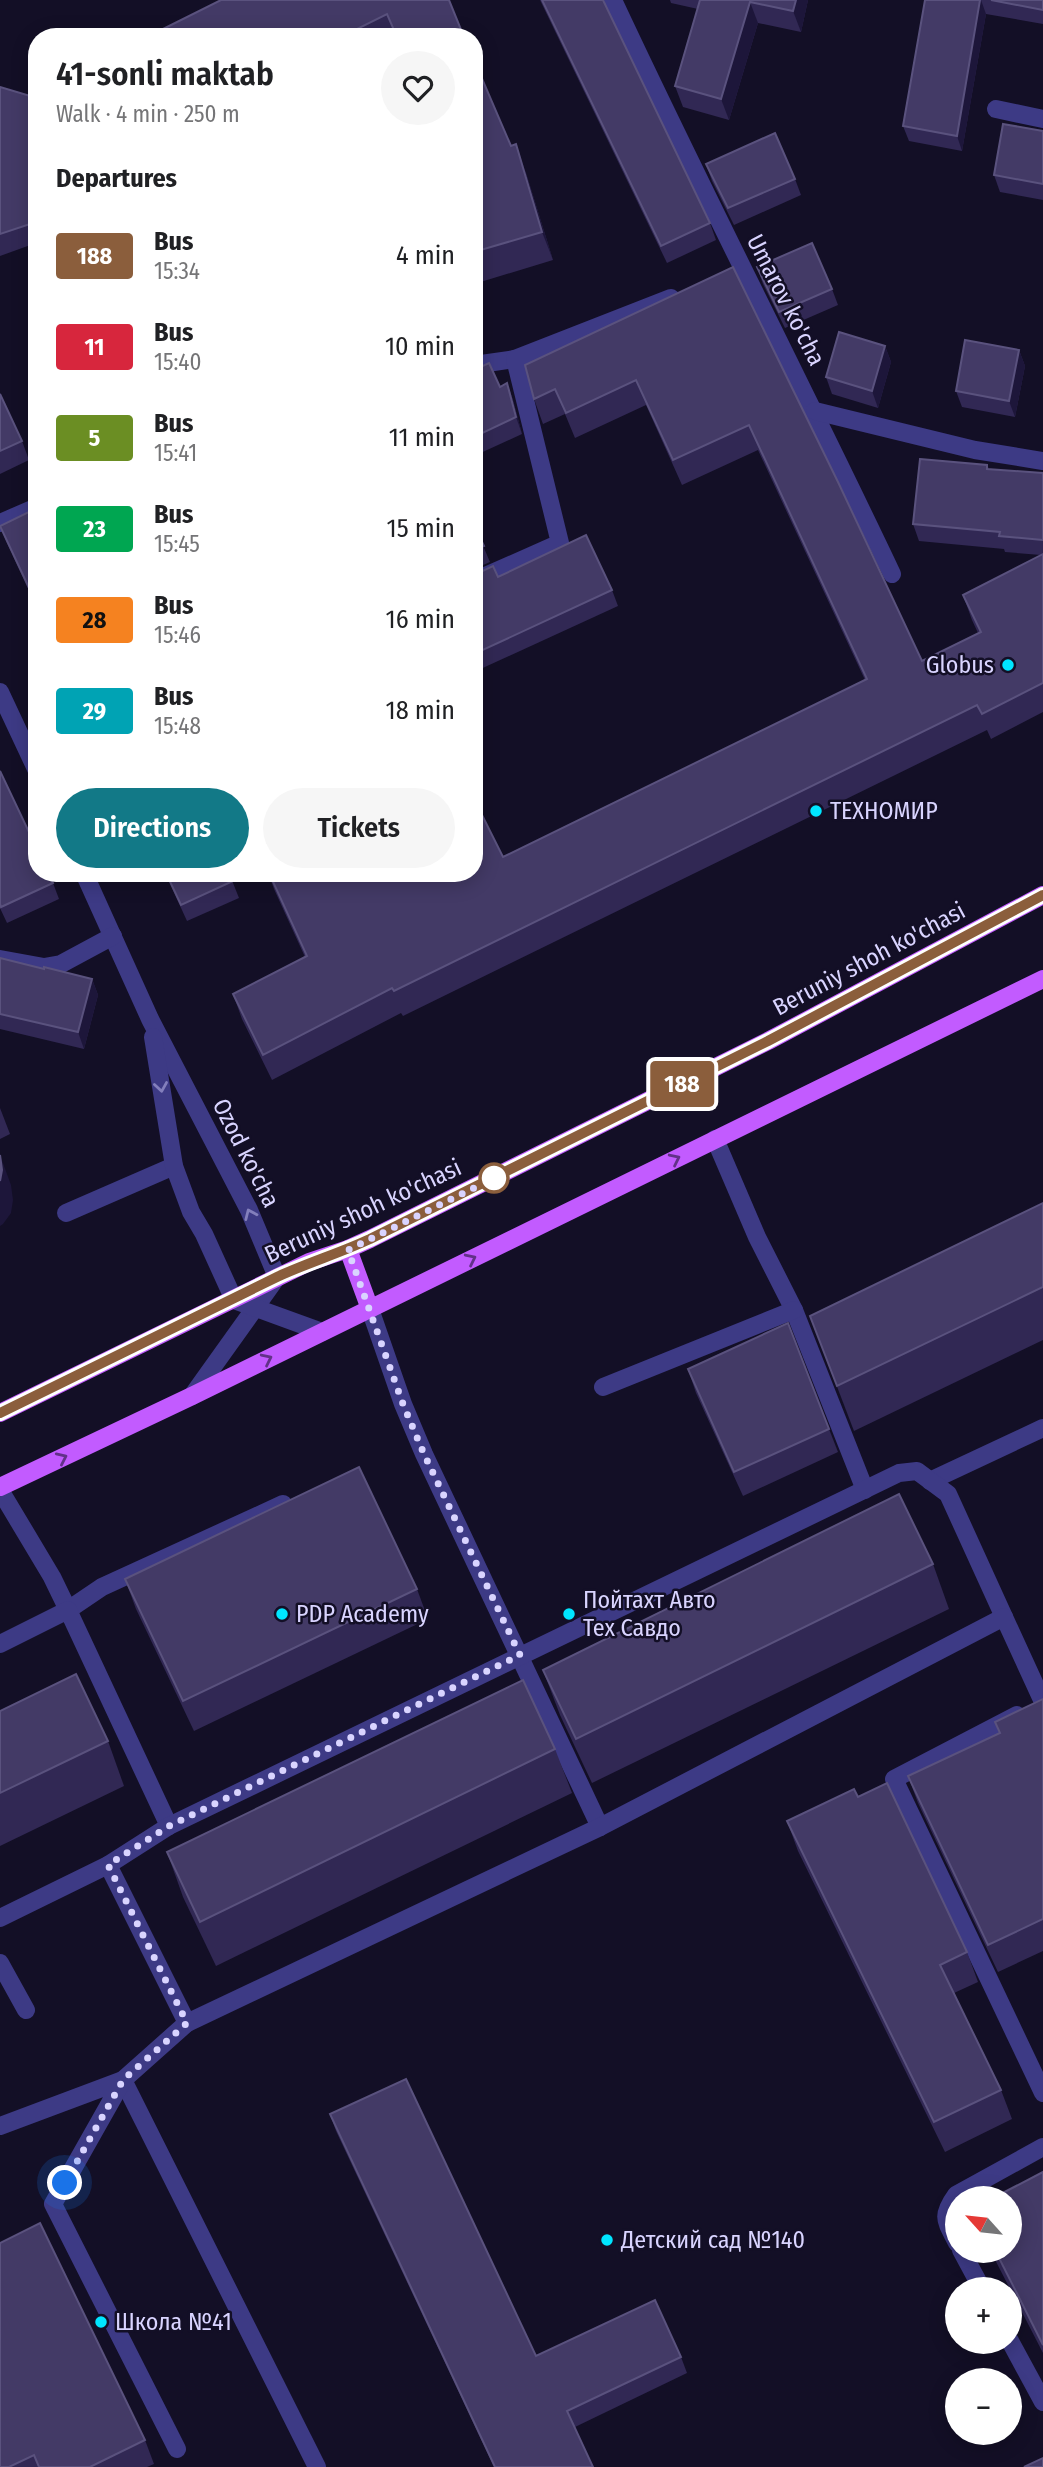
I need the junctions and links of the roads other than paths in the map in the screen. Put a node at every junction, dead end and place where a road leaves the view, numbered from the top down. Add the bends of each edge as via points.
1 (613, 0) edge
2 (996, 109) dead end
3 (1043, 119) edge
4 (692, 289) edge
5 (515, 359) junction
6 (483, 364) edge
7 (815, 411) junction
8 (1043, 461) edge
9 (28, 511) edge
10 (0, 523) edge
11 (892, 574) dead end
12 (483, 577) edge
13 (0, 692) edge
14 (28, 752) edge
15 (88, 882) edge
16 (1043, 894) edge
17 (113, 936) junction
18 (0, 959) edge
19 (1043, 979) edge
20 (150, 1019) junction
21 (715, 1139) junction
22 (174, 1166) junction
23 (66, 1213) dead end
24 (348, 1250) junction
25 (277, 1277) junction
26 (233, 1300) junction
27 (254, 1306) junction
28 (370, 1309) junction
29 (794, 1310) junction
30 (322, 1332) junction
31 (603, 1387) dead end
32 (192, 1396) junction
33 (0, 1413) edge
34 (1043, 1428) edge
35 (930, 1481) junction
36 (0, 1488) edge
37 (865, 1490) junction
38 (298, 1497) edge
39 (68, 1610) junction
40 (1004, 1618) junction
41 (0, 1644) edge
42 (520, 1655) junction
43 (1043, 1702) edge
44 (169, 1826) junction
45 (600, 1827) junction
46 (108, 1865) junction
47 (0, 1918) edge
48 (0, 1963) edge
49 (26, 2010) dead end
50 (187, 2023) junction
51 (123, 2080) junction
52 (1043, 2092) edge
53 (0, 2126) edge
54 (1043, 2147) edge
55 (972, 2186) edge
56 (1017, 2354) edge
57 (1043, 2403) edge
58 (177, 2449) dead end
59 (317, 2467) edge

1 - 7 street, Umarov ko'cha via 737,272
2 - 3 street
4 - 5 street
5 - 6 street
5 - 12 street via 560,543
7 - 8 street via 975,450
7 - 11 street, Umarov ko'cha
9 - 10 street
13 - 14 street
15 - 17 street, Ozod ko'cha
16 - 24 main road, Beruniy shoh ko'chasi via 768,1041
17 - 18 street via 61,964 44,967
17 - 20 street, Ozod ko'cha
19 - 21 main road
20 -> 22 street, Ozod ko'cha
25 -> 20 street, Ozod ko'cha via 249,1210
28 -> 21 main road
21 - 29 street
22 - 23 street
22 - 26 street, Ozod ko'cha
24 - 25 main road, Beruniy shoh ko'chasi
24 - 28 main road
25 - 26 main road, Beruniy shoh ko'chasi
25 - 27 street
26 - 27 street
26 - 33 main road, Beruniy shoh ko'chasi
27 - 30 street
27 - 32 street
28 - 30 main road
28 - 42 street via 424,1454
29 - 31 street
29 - 37 street
32 -> 30 main road
36 -> 32 main road
34 - 35 street
35 - 37 street via 917,1471 899,1473
35 - 40 street via 948,1494
36 - 39 street
37 - 42 street
38 - 39 street via 102,1587
39 - 41 street
39 - 44 street
40 - 43 street
40 - 45 street
42 - 44 street
42 - 45 street
43 - 52 street via 894,1779
44 - 46 street
45 - 50 street
46 - 47 street
46 - 50 street
48 - 49 street
50 - 51 street
51 - 53 street
51 - 58 street via 53,2204
51 - 59 street
54 - 55 street
56 - 57 street

